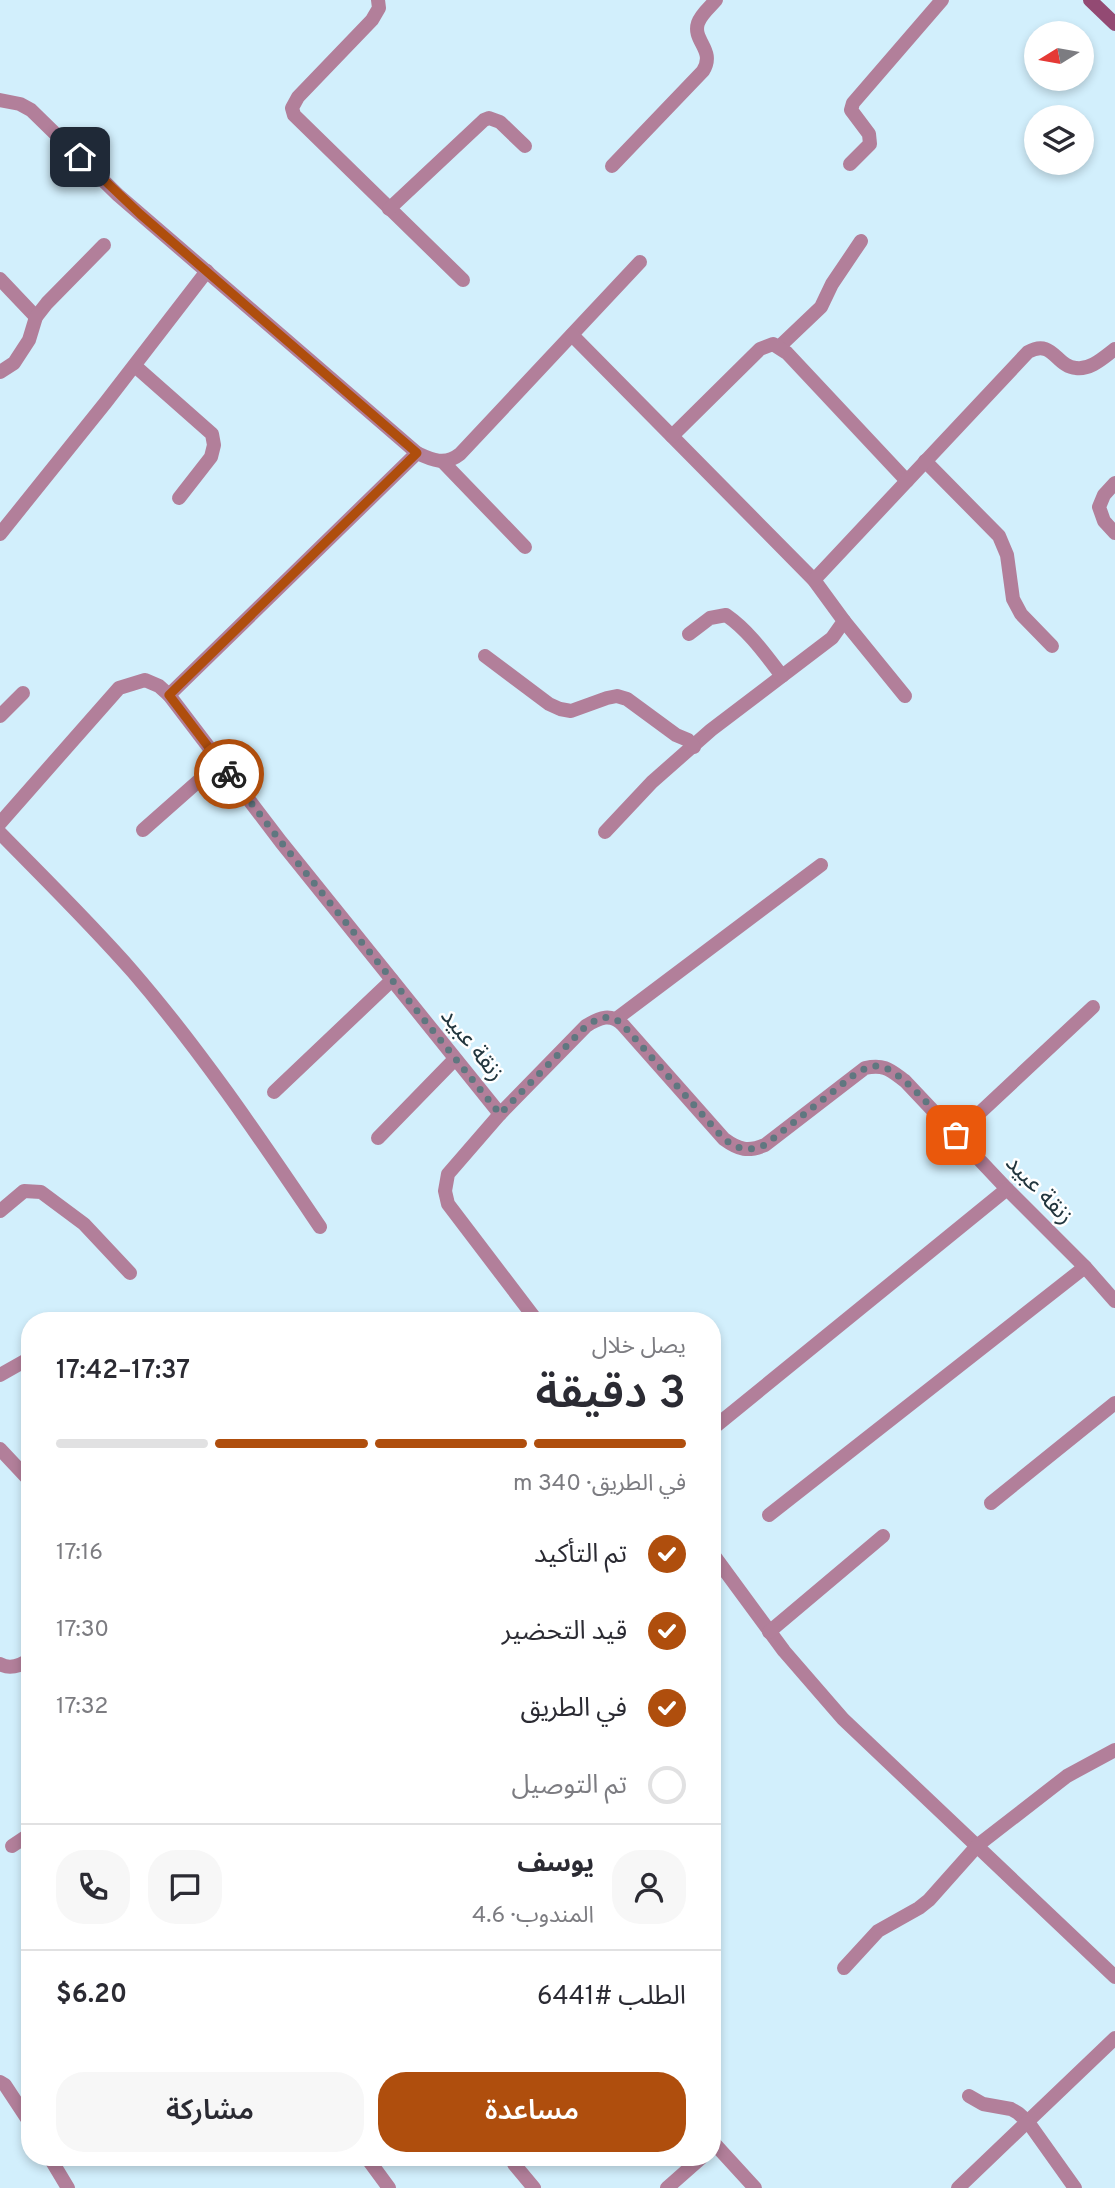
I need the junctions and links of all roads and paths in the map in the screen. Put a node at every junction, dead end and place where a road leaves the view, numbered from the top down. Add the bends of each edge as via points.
1 (378, 0) edge
2 (716, 0) edge
3 (942, 0) edge
4 (1090, 0) edge
5 (1115, 24) edge
6 (0, 100) edge
7 (525, 146) dead end
8 (850, 164) dead end
9 (612, 166) dead end
10 (389, 209) junction
11 (861, 241) dead end
12 (104, 245) dead end
13 (640, 262) dead end
14 (207, 271) junction
15 (0, 279) edge
16 (463, 280) dead end
17 (36, 317) junction
18 (572, 335) junction
19 (780, 346) junction
20 (1115, 349) edge
21 (135, 366) junction
22 (0, 372) edge
23 (672, 436) junction
24 (417, 453) junction
25 (442, 461) junction
26 (925, 461) junction
27 (907, 481) junction
28 (1115, 484) edge
29 (178, 498) dead end
30 (1115, 533) edge
31 (0, 534) edge
32 (525, 547) dead end
33 (814, 580) junction
34 (844, 621) junction
35 (689, 635) dead end
36 (1052, 646) dead end
37 (485, 656) dead end
38 (782, 677) junction
39 (23, 693) dead end
40 (169, 695) junction
41 (905, 696) dead end
42 (0, 716) edge
43 (694, 747) junction
44 (220, 762) junction
45 (0, 823) edge
46 (143, 830) dead end
47 (605, 832) dead end
48 (0, 833) edge
49 (821, 865) dead end
50 (393, 980) junction
51 (1093, 1007) dead end
52 (616, 1019) junction
53 (455, 1059) junction
54 (274, 1092) dead end
55 (500, 1114) junction
56 (956, 1135) junction
57 (378, 1138) dead end
58 (1007, 1189) junction
59 (0, 1212) edge
60 (320, 1227) dead end
61 (1085, 1267) junction
62 (130, 1273) dead end
63 (1110, 1284) edge
64 (1115, 1301) edge
65 (530, 1312) edge
66 (21, 1362) edge
67 (0, 1375) edge
68 (1115, 1403) edge
69 (721, 1422) edge
70 (0, 1449) edge
71 (21, 1471) edge
72 (991, 1503) dead end
73 (769, 1515) dead end
74 (883, 1536) dead end
75 (721, 1565) edge
76 (769, 1632) junction
77 (0, 1664) edge
78 (21, 1664) edge
79 (1115, 1750) edge
80 (21, 1840) edge
81 (978, 1845) junction
82 (12, 1846) dead end
83 (844, 1968) dead end
84 (1115, 1977) edge
85 (1115, 2038) edge
86 (0, 2082) edge
87 (969, 2096) dead end
88 (21, 2109) edge
89 (1028, 2122) junction
90 (721, 2152) edge
91 (55, 2166) edge
92 (373, 2166) edge
93 (516, 2166) edge
94 (692, 2166) edge
95 (68, 2188) edge
96 (389, 2188) edge
97 (534, 2188) edge
98 (667, 2188) edge
99 (755, 2188) edge
100 (958, 2188) edge
101 (1074, 2188) edge

1 - 10 street via 379,9 372,20 302,91 292,108 303,125
2 - 9 street via 698,23 708,55 703,71
3 - 8 street via 853,103 851,110 869,134 870,144
4 - 5 street
6 - 14 street via 31,110 118,195
7 - 10 street via 500,122 484,120
10 - 16 street
11 - 19 street via 821,307
12 - 17 street
13 - 18 street
14 - 21 street
14 - 24 street
15 - 17 street
17 - 22 street via 29,340 14,363
18 - 23 street
18 - 25 street via 460,454
19 - 23 street via 760,349
19 - 27 street
20 - 26 street via 1092,365 1077,368 1045,348 1034,349
21 - 29 street via 212,433 211,457
21 - 31 street
23 - 33 street
24 - 25 street
24 - 40 street
25 - 32 street
26 - 27 street
26 - 36 street via 999,536 1007,555 1013,599
27 - 33 street
28 - 30 street via 1099,507
33 - 34 street
34 - 38 street via 832,638
34 - 41 street
35 - 38 street via 710,618 726,615 759,646
37 - 43 street via 559,709 571,711 617,696
38 - 43 street
39 - 42 street
40 - 44 street, زنقة عبيد
40 - 45 street, زنقة عبيد via 145,680 119,688
43 - 47 street via 652,782
44 - 46 street
44 - 50 street, زنقة عبيد
48 - 60 street via 134,974 249,1122
49 - 52 street
50 - 53 street, زنقة عبيد
50 - 54 street
51 - 56 street
52 - 55 street, زنقة عبيد via 603,1017 586,1026
52 - 56 street, زنقة عبيد via 735,1148 752,1150 765,1145 854,1075 877,1066 905,1081
53 - 55 street, زنقة عبيد
53 - 57 street
55 - 65 street via 448,1174 445,1191 448,1204
56 - 58 street, زنقة عبيد
58 - 61 street, زنقة عبيد
58 - 69 street
59 - 62 street via 24,1191 41,1192 85,1224
61 - 63 street, زنقة عبيد
61 - 73 street
63 - 64 street, زنقة عبيد
66 - 67 street
68 - 72 street
70 - 71 street
74 - 76 street
75 - 76 street
76 - 81 street via 842,1719
77 - 78 street
79 - 81 street via 1067,1776
80 - 82 street
81 - 83 street via 929,1900 878,1931
81 - 84 street
85 - 89 street
86 - 88 street
87 - 89 street via 1015,2111
89 - 100 street
89 - 101 street
90 - 99 street
91 - 95 street
92 - 96 street
93 - 97 street
94 - 98 street

